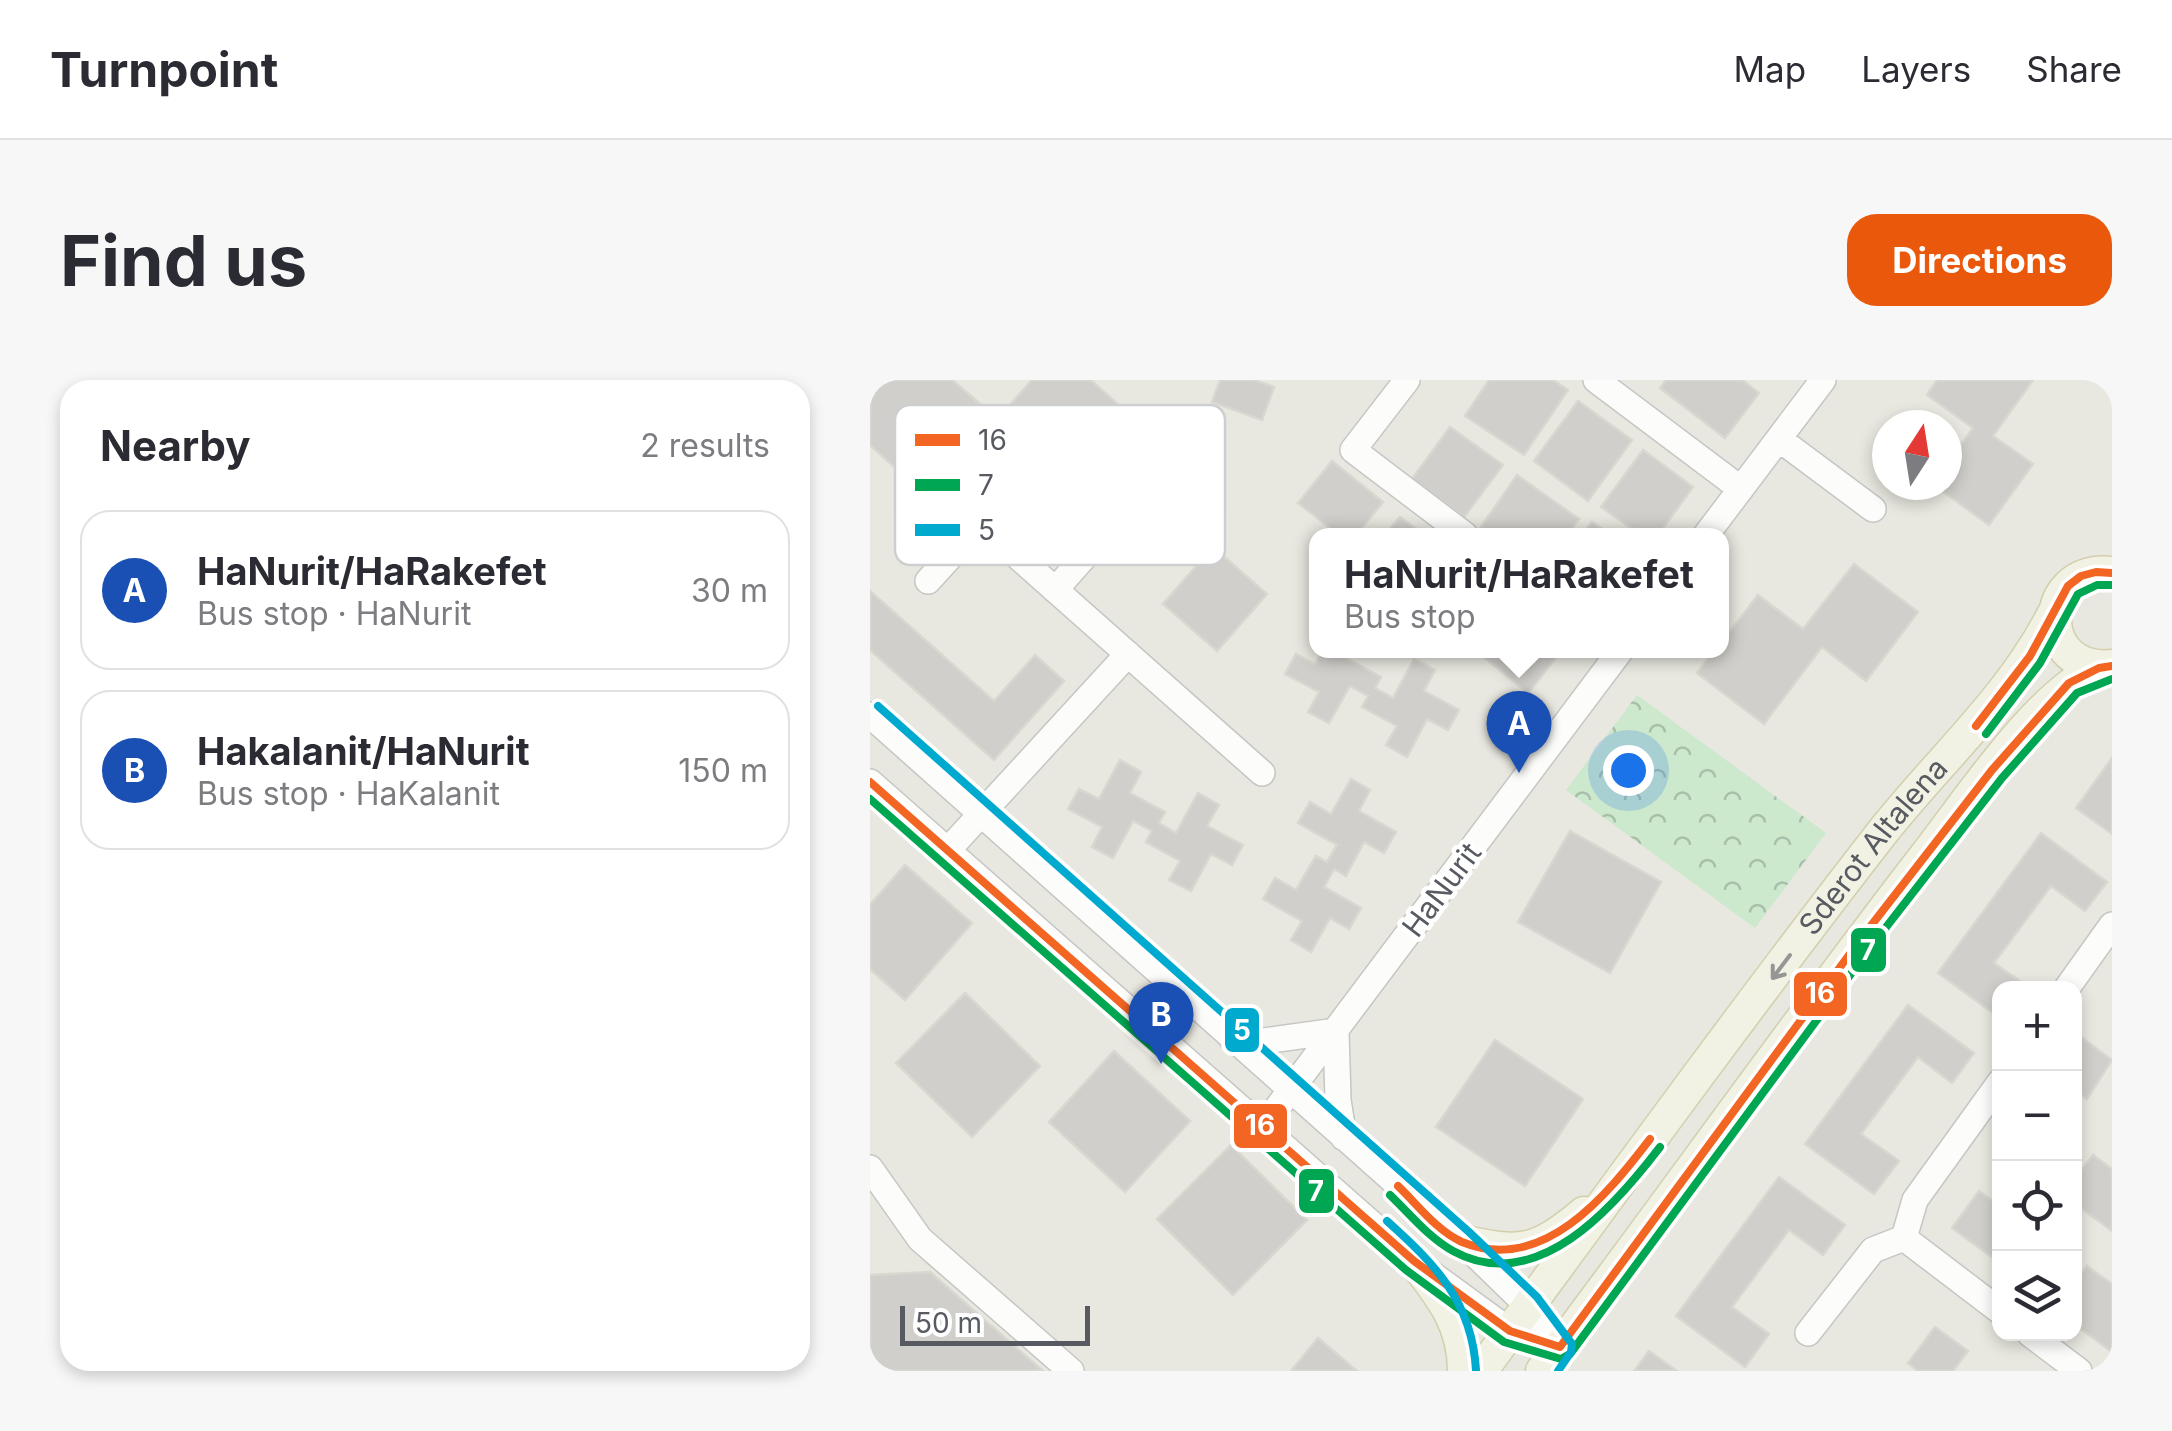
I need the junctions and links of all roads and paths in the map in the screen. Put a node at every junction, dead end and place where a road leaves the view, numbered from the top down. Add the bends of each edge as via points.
1 (1407, 380) edge
2 (1596, 380) edge
3 (1822, 380) edge
4 (1779, 439) junction
5 (1741, 489) junction
6 (1873, 508) dead end
7 (1455, 528) edge
8 (1712, 528) edge
9 (943, 565) edge
10 (1027, 565) edge
11 (1077, 565) edge
12 (2107, 567) edge
13 (928, 581) dead end
14 (1055, 590) junction
15 (2054, 613) junction
16 (1128, 654) junction
17 (1614, 658) edge
18 (2106, 667) edge
19 (870, 715) edge
20 (1262, 773) dead end
21 (870, 782) edge
22 (982, 814) junction
23 (948, 851) junction
24 (2112, 925) edge
25 (2072, 981) edge
26 (1336, 1032) junction
27 (1232, 1038) junction
28 (1291, 1091) junction
29 (1992, 1093) edge
30 (1262, 1128) junction
31 (1344, 1138) junction
32 (870, 1168) edge
33 (1614, 1187) junction
34 (1904, 1238) junction
35 (1460, 1242) junction
36 (1414, 1261) junction
37 (1992, 1304) edge
38 (1519, 1319) junction
39 (1808, 1334) dead end
40 (2039, 1341) edge
41 (1551, 1359) edge
42 (1070, 1371) edge
43 (1464, 1371) edge
44 (1481, 1371) edge
45 (2079, 1371) edge

1 - 7 street via 1353,450
2 - 5 street
3 - 4 street
4 - 5 street
4 - 6 street
5 - 8 street
9 - 13 street
10 - 14 street
11 - 14 street
12 - 15 main road, Sderot Altalena via 2068,586
14 - 16 street
15 - 18 main road via 2070,656
15 -> 33 main road, Sderot Altalena via 2023,666 1884,830
16 - 20 street
16 - 22 street
17 - 26 street, HaNurit
18 - 41 main road, Sderot Altalena via 2055,695 1992,770
19 - 22 street
21 - 23 street
22 - 23 street
22 - 27 street
23 - 30 street
24 - 25 street
26 - 27 street
26 - 28 street, HaNurit
26 - 31 street
27 - 28 street
28 - 30 street, HaNurit
28 - 31 street
29 - 34 street via 1915,1200
30 - 36 street
31 - 35 street
32 - 42 street via 920,1239
33 - 35 main road via 1529,1248
33 - 38 main road, Sderot Altalena
34 - 37 street
34 - 39 street via 1873,1250
35 - 38 street
36 - 38 street
36 - 43 main road via 1451,1308 1462,1336
38 - 41 street
38 - 44 main road, Sderot Altalena
40 - 45 street

